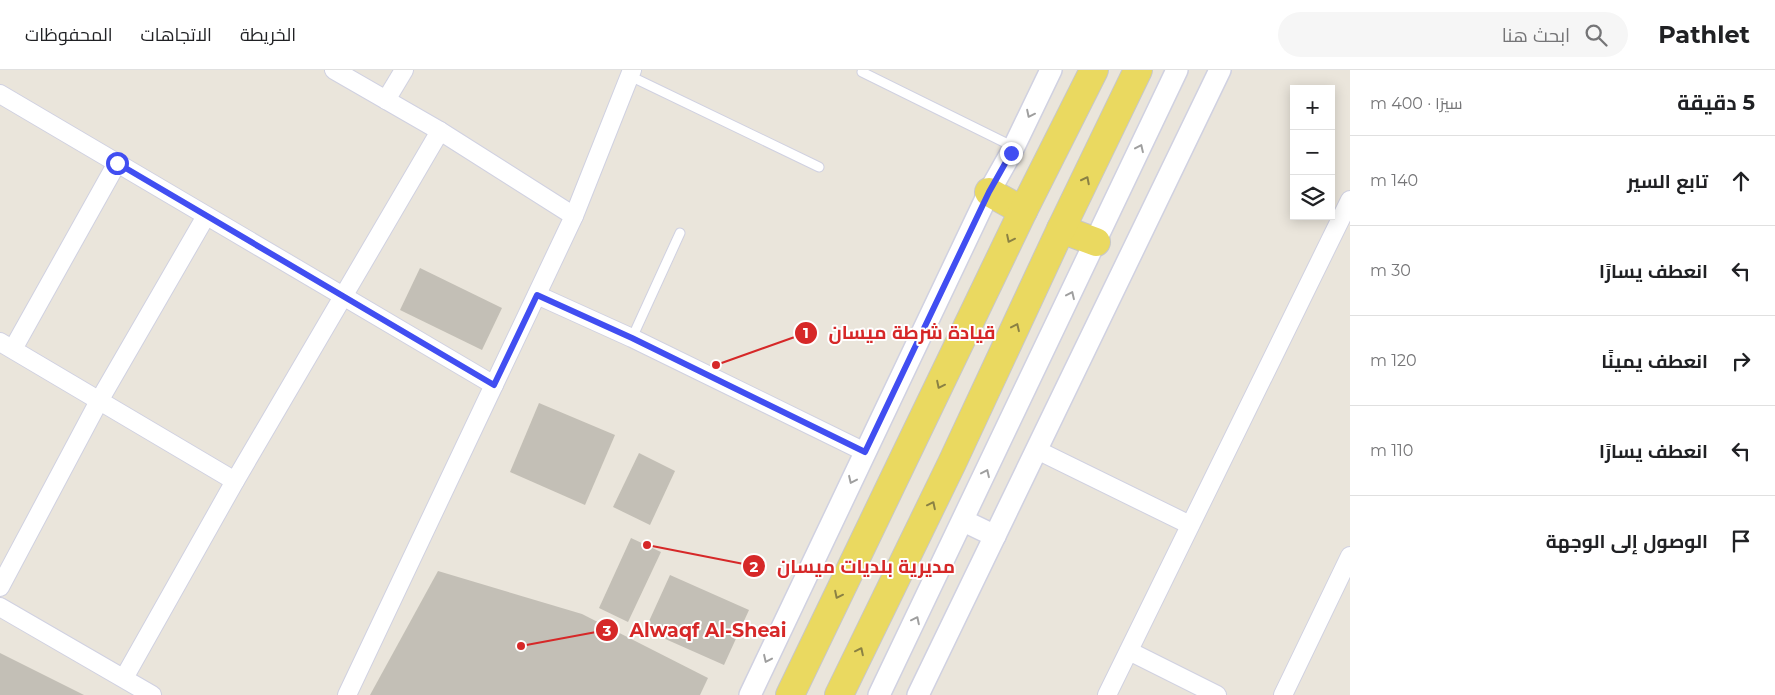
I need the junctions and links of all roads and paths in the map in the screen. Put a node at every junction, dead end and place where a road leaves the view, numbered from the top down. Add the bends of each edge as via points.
1 (334, 70) edge
2 (404, 70) edge
3 (863, 70) edge
4 (1051, 70) edge
5 (1094, 70) edge
6 (1138, 70) edge
7 (1177, 70) edge
8 (1220, 70) edge
9 (631, 73) edge
10 (0, 94) edge
11 (386, 100) junction
12 (440, 132) junction
13 (1014, 147) junction
14 (117, 163) junction
15 (820, 167) dead end
16 (989, 192) junction
17 (1350, 200) edge
18 (1023, 211) junction
19 (206, 216) junction
20 (574, 216) junction
21 (1061, 229) junction
22 (680, 233) dead end
23 (1096, 242) junction
24 (537, 295) junction
25 (344, 296) junction
26 (632, 338) junction
27 (6, 346) edge
28 (494, 385) junction
29 (99, 401) junction
30 (1037, 450) junction
31 (865, 452) junction
32 (235, 481) junction
33 (964, 521) junction
34 (1190, 525) junction
35 (995, 536) junction
36 (1350, 556) edge
37 (0, 587) edge
38 (1343, 587) edge
39 (0, 607) edge
40 (1129, 651) junction
41 (124, 678) junction
42 (794, 688) edge
43 (152, 695) edge
44 (347, 695) edge
45 (750, 695) edge
46 (839, 695) edge
47 (879, 695) edge
48 (918, 695) edge
49 (1108, 695) edge
50 (1217, 695) edge
51 (1283, 695) edge

1 - 11 street
2 - 11 street
3 - 13 lane
4 -> 13 street
5 - 18 main road
21 -> 6 main road
23 -> 7 street
8 - 30 street
9 - 15 lane
9 - 20 street
10 - 14 street
11 - 12 street
12 - 20 street
12 - 25 street
13 - 16 street
14 - 19 street
14 - 27 street
16 - 18 main road
16 - 31 street
17 - 34 street
18 -> 42 main road
19 - 25 street
19 - 29 street
20 - 24 street
21 - 23 main road
46 -> 21 main road
22 - 26 lane
33 -> 23 street
24 - 26 street
24 - 28 street
25 - 28 street
25 - 32 street
26 - 31 street
27 - 29 street
28 - 44 street
29 - 32 street
29 - 37 street
30 - 34 street
30 - 35 street
31 -> 45 street
32 - 41 street
33 - 35 street
47 -> 33 street
34 - 40 street
35 - 48 street
36 - 38 street
38 - 51 street
39 - 41 street
40 - 49 street
40 - 50 street
41 - 43 street

